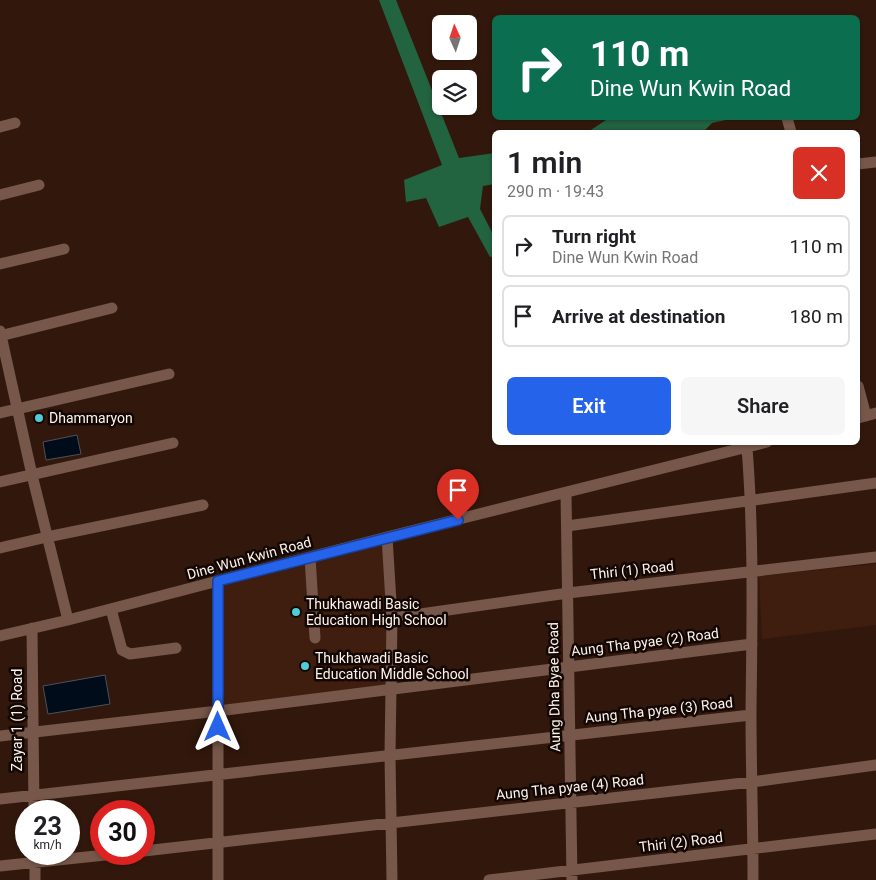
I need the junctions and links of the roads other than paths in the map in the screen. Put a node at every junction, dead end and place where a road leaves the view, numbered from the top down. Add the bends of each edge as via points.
1 (16, 123) dead end
2 (0, 127) edge
3 (876, 162) edge
4 (860, 164) edge
5 (39, 185) dead end
6 (0, 195) edge
7 (64, 249) dead end
8 (0, 264) edge
9 (112, 308) dead end
10 (0, 334) edge
11 (169, 374) dead end
12 (860, 394) edge
13 (18, 409) junction
14 (0, 413) edge
15 (866, 416) edge
16 (173, 443) dead end
17 (741, 446) edge
18 (32, 475) junction
19 (0, 482) edge
20 (876, 483) edge
21 (566, 493) junction
22 (751, 500) junction
23 (203, 505) dead end
24 (567, 526) junction
25 (47, 537) junction
26 (386, 537) junction
27 (0, 548) edge
28 (310, 557) junction
29 (876, 558) edge
30 (753, 572) junction
31 (218, 581) junction
32 (568, 593) junction
33 (111, 609) junction
34 (392, 618) junction
35 (68, 620) junction
36 (32, 628) junction
37 (0, 636) edge
38 (316, 638) dead end
39 (752, 644) junction
40 (176, 648) dead end
41 (569, 667) junction
42 (392, 689) junction
43 (218, 711) junction
44 (751, 715) junction
45 (32, 732) junction
46 (570, 735) junction
47 (0, 736) edge
48 (390, 755) junction
49 (876, 765) edge
50 (218, 775) junction
51 (752, 782) junction
52 (33, 794) junction
53 (0, 799) edge
54 (33, 800) edge
55 (571, 802) junction
56 (391, 822) junction
57 (876, 834) edge
58 (217, 844) junction
59 (753, 849) junction
60 (155, 850) edge
61 (15, 863) edge
62 (35, 865) edge
63 (0, 866) edge
64 (572, 875) edge
65 (35, 880) edge
66 (218, 880) edge
67 (392, 880) edge
68 (489, 880) edge
69 (753, 880) edge

1 - 2 street
3 - 4 street
5 - 6 street
7 - 8 street
9 - 10 street
10 - 13 street
11 - 13 street
12 - 15 street
13 - 14 street
13 - 18 street
16 - 18 street
17 - 21 street, Dine Wun Kwin Road
17 - 22 street
18 - 19 street
18 - 25 street
20 - 22 street
21 - 24 street, Aung Dha Byae Road
21 - 26 street, Dine Wun Kwin Road
22 - 24 street
22 - 30 street
23 - 25 street
24 - 32 street, Aung Dha Byae Road
25 - 27 street
25 - 35 street
26 - 28 street, Dine Wun Kwin Road
26 - 34 street
28 - 31 street, Dine Wun Kwin Road
28 - 38 street
29 - 30 street, Thiri (1) Road
30 - 32 street, Thiri (1) Road
30 - 39 street
31 - 33 street, Dine Wun Kwin Road
31 - 43 street
32 - 34 street, Thiri (1) Road
32 - 41 street, Aung Dha Byae Road
33 - 35 street, Dine Wun Kwin Road
33 - 40 street via 124,653
34 - 42 street
35 - 36 street, Dine Wun Kwin Road
36 - 37 street, Dine Wun Kwin Road
36 - 45 street, Zayar 1 (1) Road
39 - 41 street, Aung Tha pyae (2) Road
39 - 44 street
41 - 42 street, Aung Tha pyae (2) Road
41 - 46 street, Aung Dha Byae Road
42 - 43 street, Aung Tha pyae (2) Road
42 - 48 street
43 - 45 street, Aung Tha pyae (2) Road
43 - 50 street
44 - 46 street, Aung Tha pyae (3) Road
44 - 51 street
45 - 47 street, Aung Tha pyae (2) Road
45 - 52 street, Zayar 1 (1) Road
46 - 48 street, Aung Tha pyae (3) Road
46 - 55 street, Aung Dha Byae Road
48 - 50 street, Aung Tha pyae (3) Road
48 - 56 street
49 - 51 street, Aung Tha pyae (4) Road
50 - 52 street, Aung Tha pyae (3) Road
50 - 58 street
51 - 55 street, Aung Tha pyae (4) Road
51 - 59 street
52 - 53 street, Aung Tha pyae (3) Road
52 - 54 street, Zayar 1 (1) Road
55 - 56 street, Aung Tha pyae (4) Road
55 - 64 street, Aung Dha Byae Road
56 - 58 street, Aung Tha pyae (4) Road
56 - 67 street
57 - 59 street, Thiri (2) Road
58 - 60 street, Aung Tha pyae (4) Road
58 - 66 street
59 - 64 street, Thiri (2) Road
59 - 69 street
61 - 63 street
62 - 65 street
64 - 68 street, Thiri (2) Road

